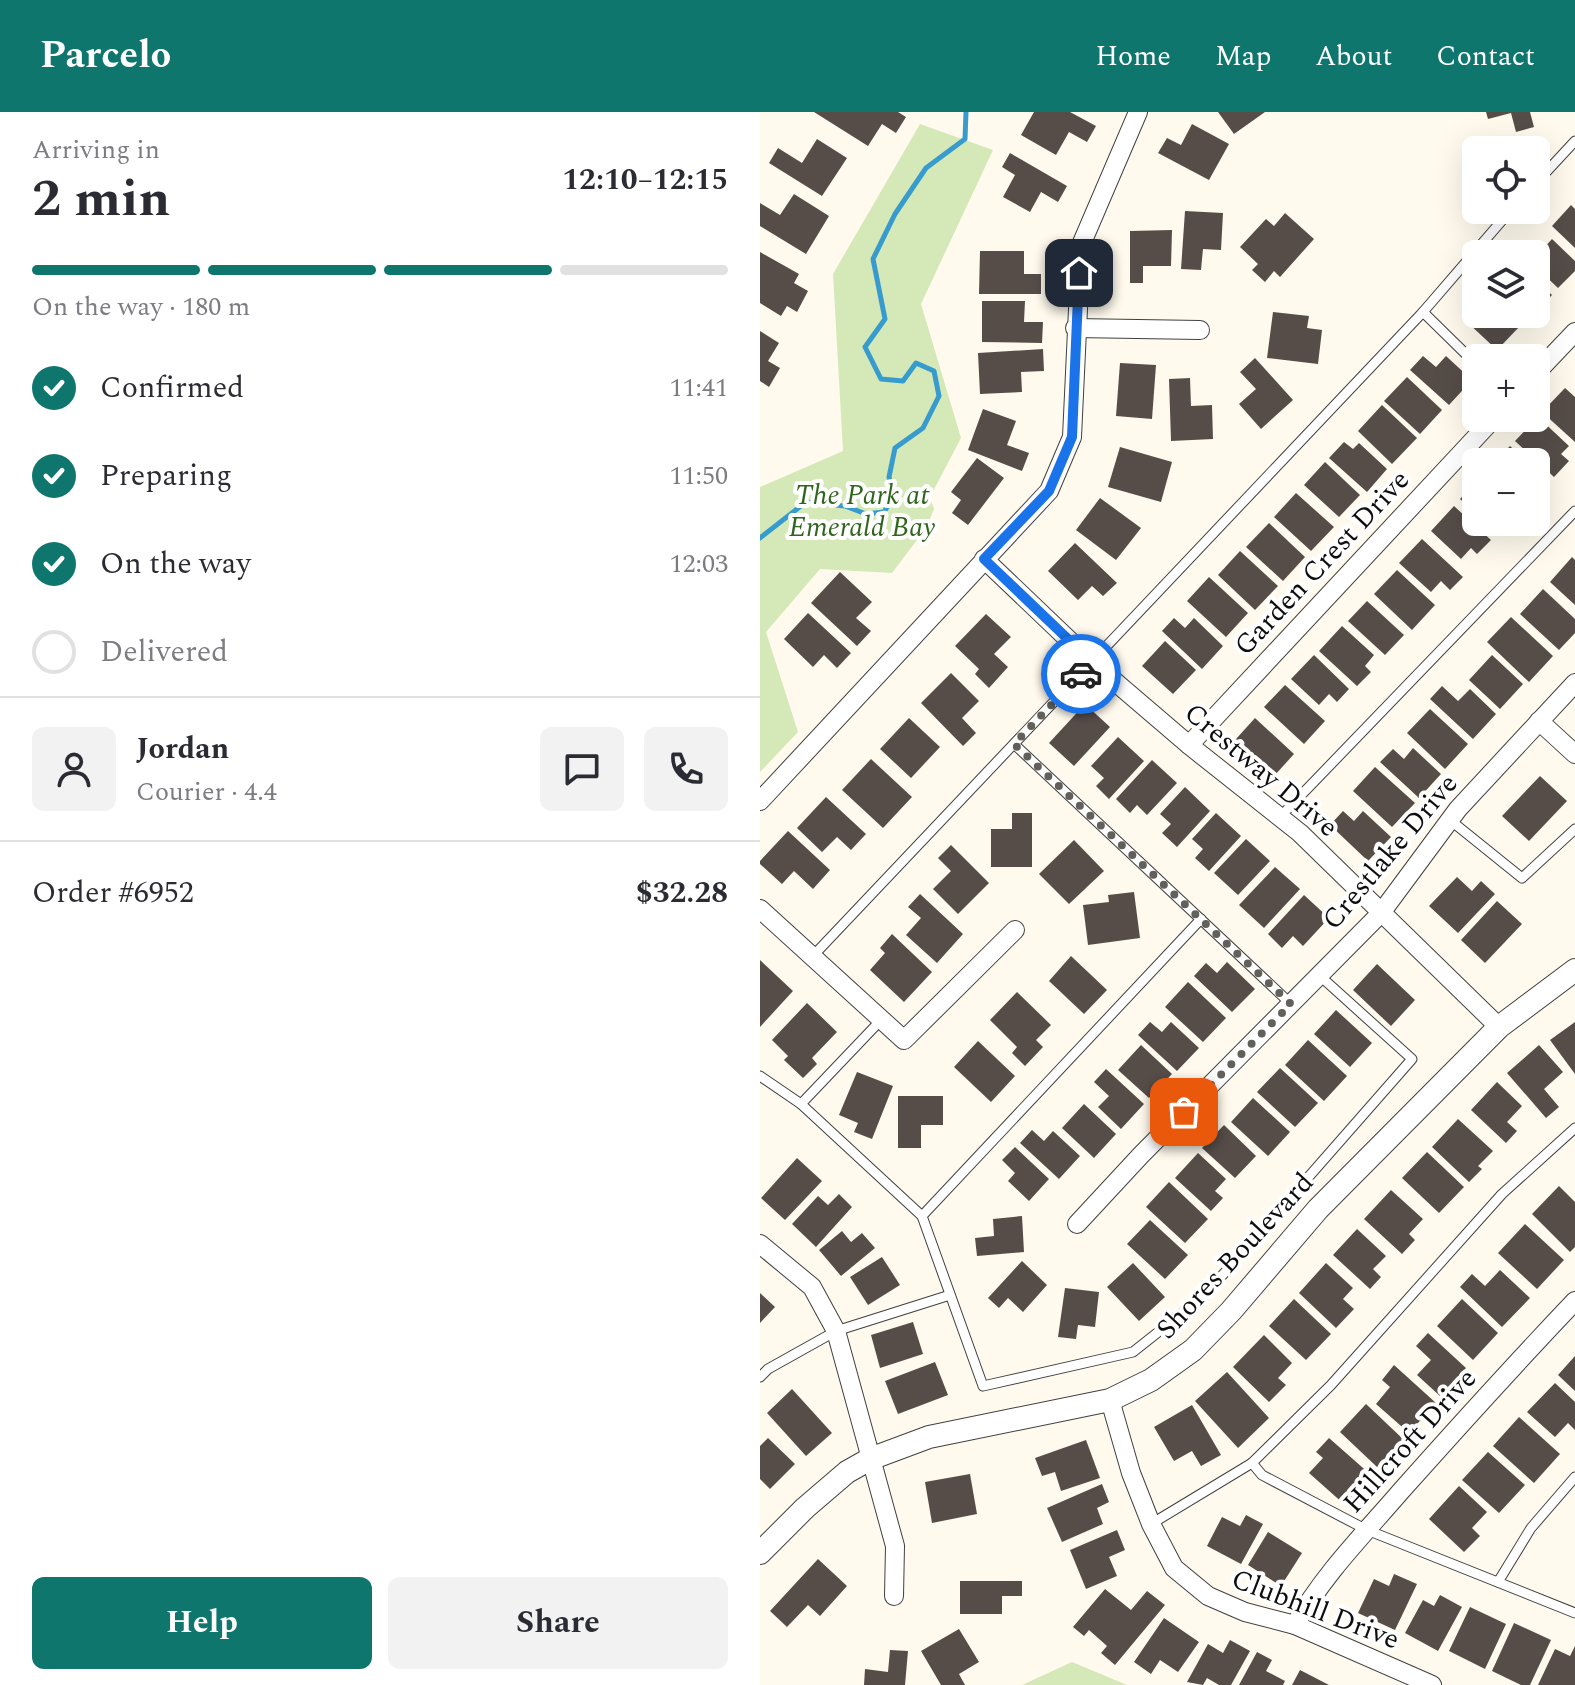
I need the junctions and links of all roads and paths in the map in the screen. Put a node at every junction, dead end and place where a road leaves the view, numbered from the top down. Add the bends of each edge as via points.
1 (1138, 112) edge
2 (1575, 141) edge
3 (1550, 168) edge
4 (1499, 224) edge
5 (1423, 312) junction
6 (1075, 328) junction
7 (1200, 330) dead end
8 (1575, 332) edge
9 (1462, 350) edge
10 (1550, 358) edge
11 (1481, 432) edge
12 (1575, 511) edge
13 (984, 559) junction
14 (1092, 662) junction
15 (1575, 683) edge
16 (1539, 721) junction
17 (1014, 744) junction
18 (1189, 745) junction
19 (1575, 754) edge
20 (760, 801) edge
21 (1280, 817) junction
22 (1450, 820) junction
23 (1575, 829) edge
24 (760, 909) edge
25 (1381, 913) junction
26 (1201, 919) junction
27 (1015, 930) dead end
28 (812, 957) junction
29 (1575, 970) edge
30 (1319, 975) junction
31 (1291, 1004) junction
32 (881, 1020) junction
33 (1499, 1027) junction
34 (760, 1076) edge
35 (801, 1104) junction
36 (1575, 1128) edge
37 (922, 1216) junction
38 (1077, 1224) dead end
39 (760, 1244) edge
40 (950, 1295) junction
41 (1575, 1301) edge
42 (836, 1331) junction
43 (760, 1377) edge
44 (1110, 1400) junction
45 (870, 1459) junction
46 (1252, 1463) junction
47 (1575, 1477) edge
48 (1151, 1524) junction
49 (1367, 1530) junction
50 (760, 1553) edge
51 (1498, 1582) junction
52 (894, 1596) dead end
53 (1575, 1613) edge
54 (1295, 1625) junction
55 (1432, 1685) edge

1 - 6 street via 1081,245
2 - 3 lane
4 - 5 lane
5 - 9 lane
5 - 14 lane
6 - 7 street
6 - 13 street via 1072,437 1049,491
8 - 10 street
11 - 18 street, Garden Crest Drive
12 - 21 lane
13 - 14 street, Crestway Drive
13 - 20 street
14 - 17 lane
14 - 18 street, Crestway Drive
15 - 16 street, Crestlake Drive
16 - 19 street
16 - 22 street, Crestlake Drive
17 - 26 lane
17 - 28 lane
18 - 21 street, Crestway Drive
21 - 25 street, Crestway Drive
22 - 23 lane via 1522,878
22 - 25 street, Crestlake Drive
24 - 28 street
25 - 30 street, Crestlake Drive
25 - 33 street, Crestway Drive
26 - 31 lane
26 - 37 lane
27 - 32 street via 904,1040
28 - 32 street
29 - 33 street, Shores Boulevard
30 - 31 street, Crestlake Drive
30 - 40 lane via 1412,1059 1205,1295 1133,1352 983,1386
31 - 38 street, Crestlake Drive
32 - 35 lane
33 - 44 street, Shores Boulevard via 1318,1209 1193,1350 1151,1380
34 - 35 lane
35 - 37 lane
36 - 46 lane via 1502,1194 1331,1385
37 - 40 lane
39 - 42 street via 812,1287
40 - 42 lane
41 - 49 street, Hillcroft Drive
42 - 43 lane
42 - 45 street
44 - 45 street, Shores Boulevard via 929,1437
44 - 48 street, Clubhill Drive
45 - 50 street, Shores Boulevard via 847,1472
45 - 52 street via 895,1546
46 - 48 lane
46 - 49 lane via 1262,1475
47 - 51 lane via 1531,1528
48 - 54 street, Clubhill Drive via 1174,1568 1208,1596
49 - 51 lane
49 - 54 street, Hillcroft Drive via 1311,1596
51 - 53 lane
54 - 55 street, Clubhill Drive

